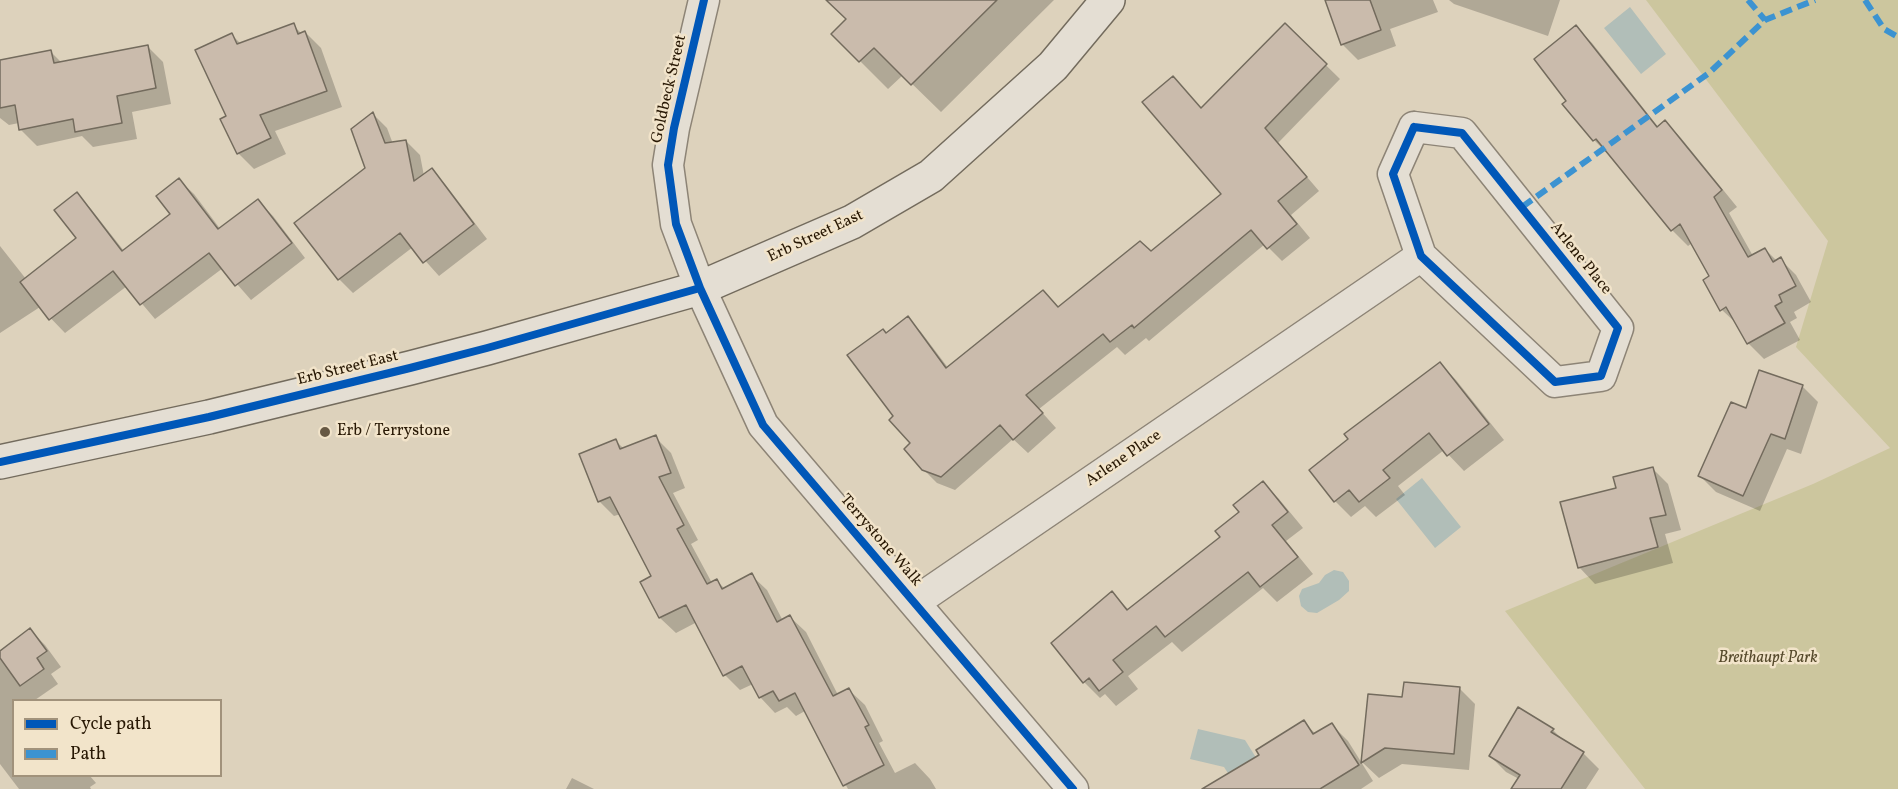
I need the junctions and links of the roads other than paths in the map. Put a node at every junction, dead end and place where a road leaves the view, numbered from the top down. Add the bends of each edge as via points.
1 (704, 0) edge
2 (1108, 0) edge
3 (1421, 256) junction
4 (699, 288) junction
5 (0, 462) edge
6 (915, 602) junction
7 (1073, 789) edge

1 - 4 street, Goldbeck Street via 668,165 676,224
2 - 4 main road, Erb Street East via 1053,66 931,176 852,222
3 - 3 street, Arlene Place via 1555,382 1601,376 1618,328 1462,133 1414,128 1393,174
3 - 6 street, Arlene Place
4 - 5 main road, Erb Street East via 399,370 209,417
4 - 6 street, Terrystone Walk via 763,425
6 - 7 street, Terrystone Walk

